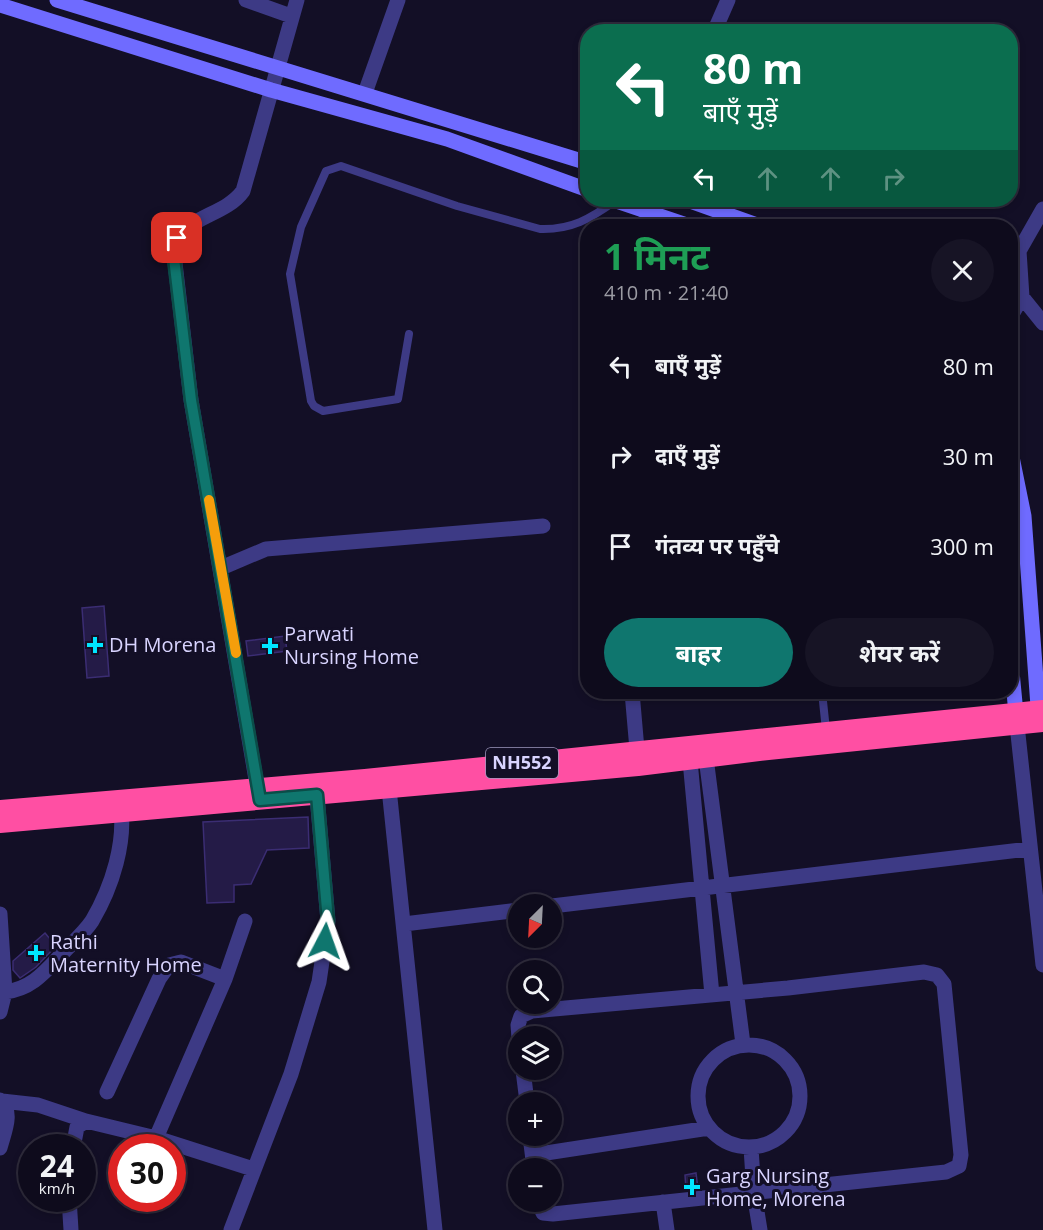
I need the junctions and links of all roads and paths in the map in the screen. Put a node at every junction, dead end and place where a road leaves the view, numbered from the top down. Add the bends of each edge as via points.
1 (57, 0) edge
2 (246, 0) edge
3 (297, 0) edge
4 (398, 0) edge
5 (728, 0) edge
6 (79, 3) edge
7 (0, 5) edge
8 (291, 16) junction
9 (718, 24) edge
10 (277, 68) junction
11 (271, 90) junction
12 (365, 93) junction
13 (580, 160) edge
14 (580, 187) edge
15 (604, 207) edge
16 (643, 207) edge
17 (707, 207) edge
18 (1043, 209) edge
19 (586, 219) edge
20 (673, 219) edge
21 (740, 219) edge
22 (580, 223) edge
23 (1022, 297) junction
24 (1018, 304) edge
25 (1043, 323) edge
26 (409, 334) dead end
27 (1018, 486) edge
28 (543, 526) dead end
29 (221, 568) junction
30 (633, 699) edge
31 (823, 699) edge
32 (1015, 699) edge
33 (1041, 716) edge
34 (1017, 719) junction
35 (826, 731) junction
36 (697, 752) junction
37 (638, 759) junction
38 (388, 782) junction
39 (316, 789) junction
40 (259, 793) junction
41 (121, 805) junction
42 (0, 809) edge
43 (0, 824) edge
44 (1029, 849) junction
45 (721, 886) junction
46 (703, 888) junction
47 (562, 905) edge
48 (508, 911) edge
49 (0, 914) edge
50 (245, 921) dead end
51 (404, 924) junction
52 (1043, 965) edge
53 (225, 979) junction
54 (5, 992) junction
55 (737, 993) junction
56 (712, 995) junction
57 (0, 1012) edge
58 (518, 1026) edge
59 (743, 1044) junction
60 (107, 1092) dead end
61 (1, 1101) edge
62 (86, 1121) junction
63 (709, 1128) junction
64 (76, 1134) edge
65 (140, 1134) edge
66 (158, 1134) edge
67 (0, 1148) edge
68 (186, 1148) edge
69 (751, 1148) junction
70 (554, 1158) edge
71 (253, 1169) junction
72 (754, 1193) junction
73 (663, 1202) junction
74 (70, 1212) edge
75 (543, 1212) edge
76 (71, 1230) edge
77 (231, 1230) edge
78 (435, 1230) edge
79 (667, 1230) edge
80 (760, 1230) edge

1 - 6 street
2 - 8 street
3 - 8 street
4 - 12 street
5 - 9 street
6 - 10 street
7 - 11 street
8 - 10 street
10 - 11 street
10 - 12 street
11 - 14 street via 447,139
11 - 29 street via 243,191 233,202 182,230 173,246 191,400
12 - 13 street
15 - 19 lane
16 - 20 street
17 - 21 street
18 - 23 street via 1019,251
22 - 26 lane via 540,229 456,206 341,166 326,171 301,227 290,274 314,406 323,411 399,399
23 - 24 street
23 - 25 street
27 - 33 street via 1024,516
28 - 29 street via 266,549
29 - 40 street
30 - 37 street
31 - 35 lane
32 - 34 street
33 - 34 highway, NH552
34 - 35 highway, NH552
34 - 36 highway, NH552
34 - 44 street
35 - 36 highway, NH552
36 - 37 highway, NH552
36 - 45 street
36 - 46 street
37 - 38 highway, NH552
38 - 39 highway, NH552
38 - 51 street
39 - 40 highway, NH552
39 - 71 street via 328,921 320,982 291,1074
40 - 41 highway, NH552
41 - 42 highway, NH552
41 - 43 highway, NH552
41 - 54 street via 121,847 91,922 22,990
44 - 45 street
44 - 52 street
45 - 46 street
45 - 55 street
46 - 47 street
46 - 56 street
48 - 51 street
49 - 54 street
50 - 53 street
51 - 78 street
53 - 60 street via 181,962 169,965
53 - 66 street
54 - 57 street
55 - 56 street
55 - 59 street
55 - 72 street via 924,972 937,975 944,984 962,1155 958,1166 946,1172
56 - 58 street via 532,1011 521,1016
59 - 63 street via 722,1052 705,1067 698,1088 699,1110
59 - 69 street via 770,1048 785,1060 792,1066 801,1092 796,1119 777,1140
61 - 62 street via 38,1105
61 - 67 street via 8,1116
62 - 64 street via 77,1127
62 - 65 street
63 - 69 street via 729,1143
63 - 70 street
68 - 71 street
69 - 72 street
71 - 77 street
72 - 73 street
72 - 80 street
73 - 75 street
73 - 79 street
74 - 76 street

